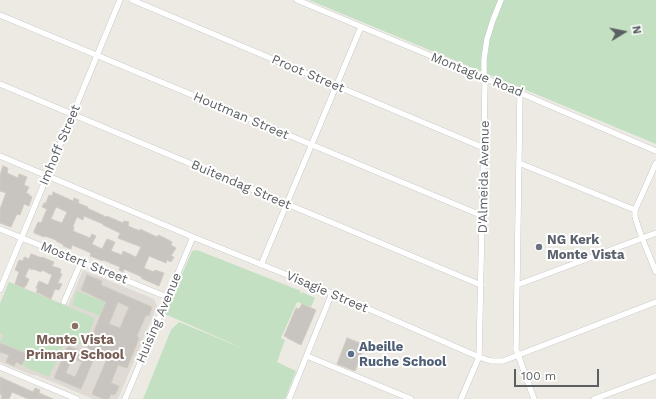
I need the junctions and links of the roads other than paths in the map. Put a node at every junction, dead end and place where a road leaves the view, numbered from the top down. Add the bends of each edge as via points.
1 (120, 0) edge
2 (132, 0) edge
3 (297, 0) edge
4 (501, 0) edge
5 (0, 15) edge
6 (361, 27) junction
7 (98, 55) junction
8 (484, 78) junction
9 (0, 84) edge
10 (336, 86) junction
11 (520, 93) junction
12 (73, 115) junction
13 (311, 145) junction
14 (484, 148) junction
15 (656, 151) edge
16 (0, 156) edge
17 (519, 163) junction
18 (656, 163) edge
19 (47, 176) junction
20 (287, 204) junction
21 (635, 210) junction
22 (483, 216) junction
23 (0, 229) edge
24 (656, 233) edge
25 (21, 237) junction
26 (193, 237) junction
27 (642, 238) junction
28 (81, 262) junction
29 (261, 265) junction
30 (656, 272) edge
31 (517, 284) junction
32 (481, 285) junction
33 (0, 290) edge
34 (332, 293) junction
35 (167, 297) junction
36 (64, 302) dead end
37 (656, 302) edge
38 (307, 356) junction
39 (518, 356) junction
40 (479, 357) junction
41 (0, 367) edge
42 (656, 376) edge
43 (77, 399) edge
44 (125, 399) edge
45 (289, 399) edge
46 (411, 399) edge
47 (461, 399) edge
48 (534, 399) edge
49 (594, 399) edge

1 - 7 street, Imhoff Street
2 - 10 street, Proot Street
3 - 6 street, Montague Road
4 - 8 street, D'Almeida Avenue via 486,44
5 - 7 street, Houtman Street
6 - 8 street, Montague Road
6 - 10 street
7 - 12 street, Imhoff Street
7 - 13 street, Houtman Street
8 - 11 street, Montague Road
8 - 14 street, D'Almeida Avenue
9 - 12 street, Buitendag Street
10 - 13 street
10 - 14 street, Proot Street
11 - 15 street, Montague Road
11 - 17 street
12 - 19 street, Imhoff Street
12 - 20 street, Buitendag Street
13 - 20 street
13 - 22 street, Houtman Street
14 - 22 street, D'Almeida Avenue
16 - 19 street, Visagie Street
17 - 21 street
17 - 31 street
18 - 21 street
19 - 25 street, Imhoff Street
19 - 26 street, Visagie Street
20 - 29 street
20 - 32 street, Buitendag Street
21 - 27 street
22 - 32 street, D'Almeida Avenue
23 - 25 street, Mostert Street
24 - 27 street
25 - 28 street, Mostert Street
25 - 33 street, Imhoff Street
26 - 29 street, Visagie Street
26 - 35 street, Huising Avenue
27 - 30 street
27 - 31 street
28 - 35 street, Mostert Street
28 - 36 street
29 - 34 street, Visagie Street
31 - 39 street
32 - 40 street, D'Almeida Avenue
34 - 38 street
34 - 40 street, Visagie Street
35 - 44 street, Huising Avenue
37 - 39 street, Visagie Street
38 - 45 street
38 - 46 street
39 - 40 street, Visagie Street via 498,361
39 - 48 street
40 - 47 street
41 - 43 street
42 - 49 street

